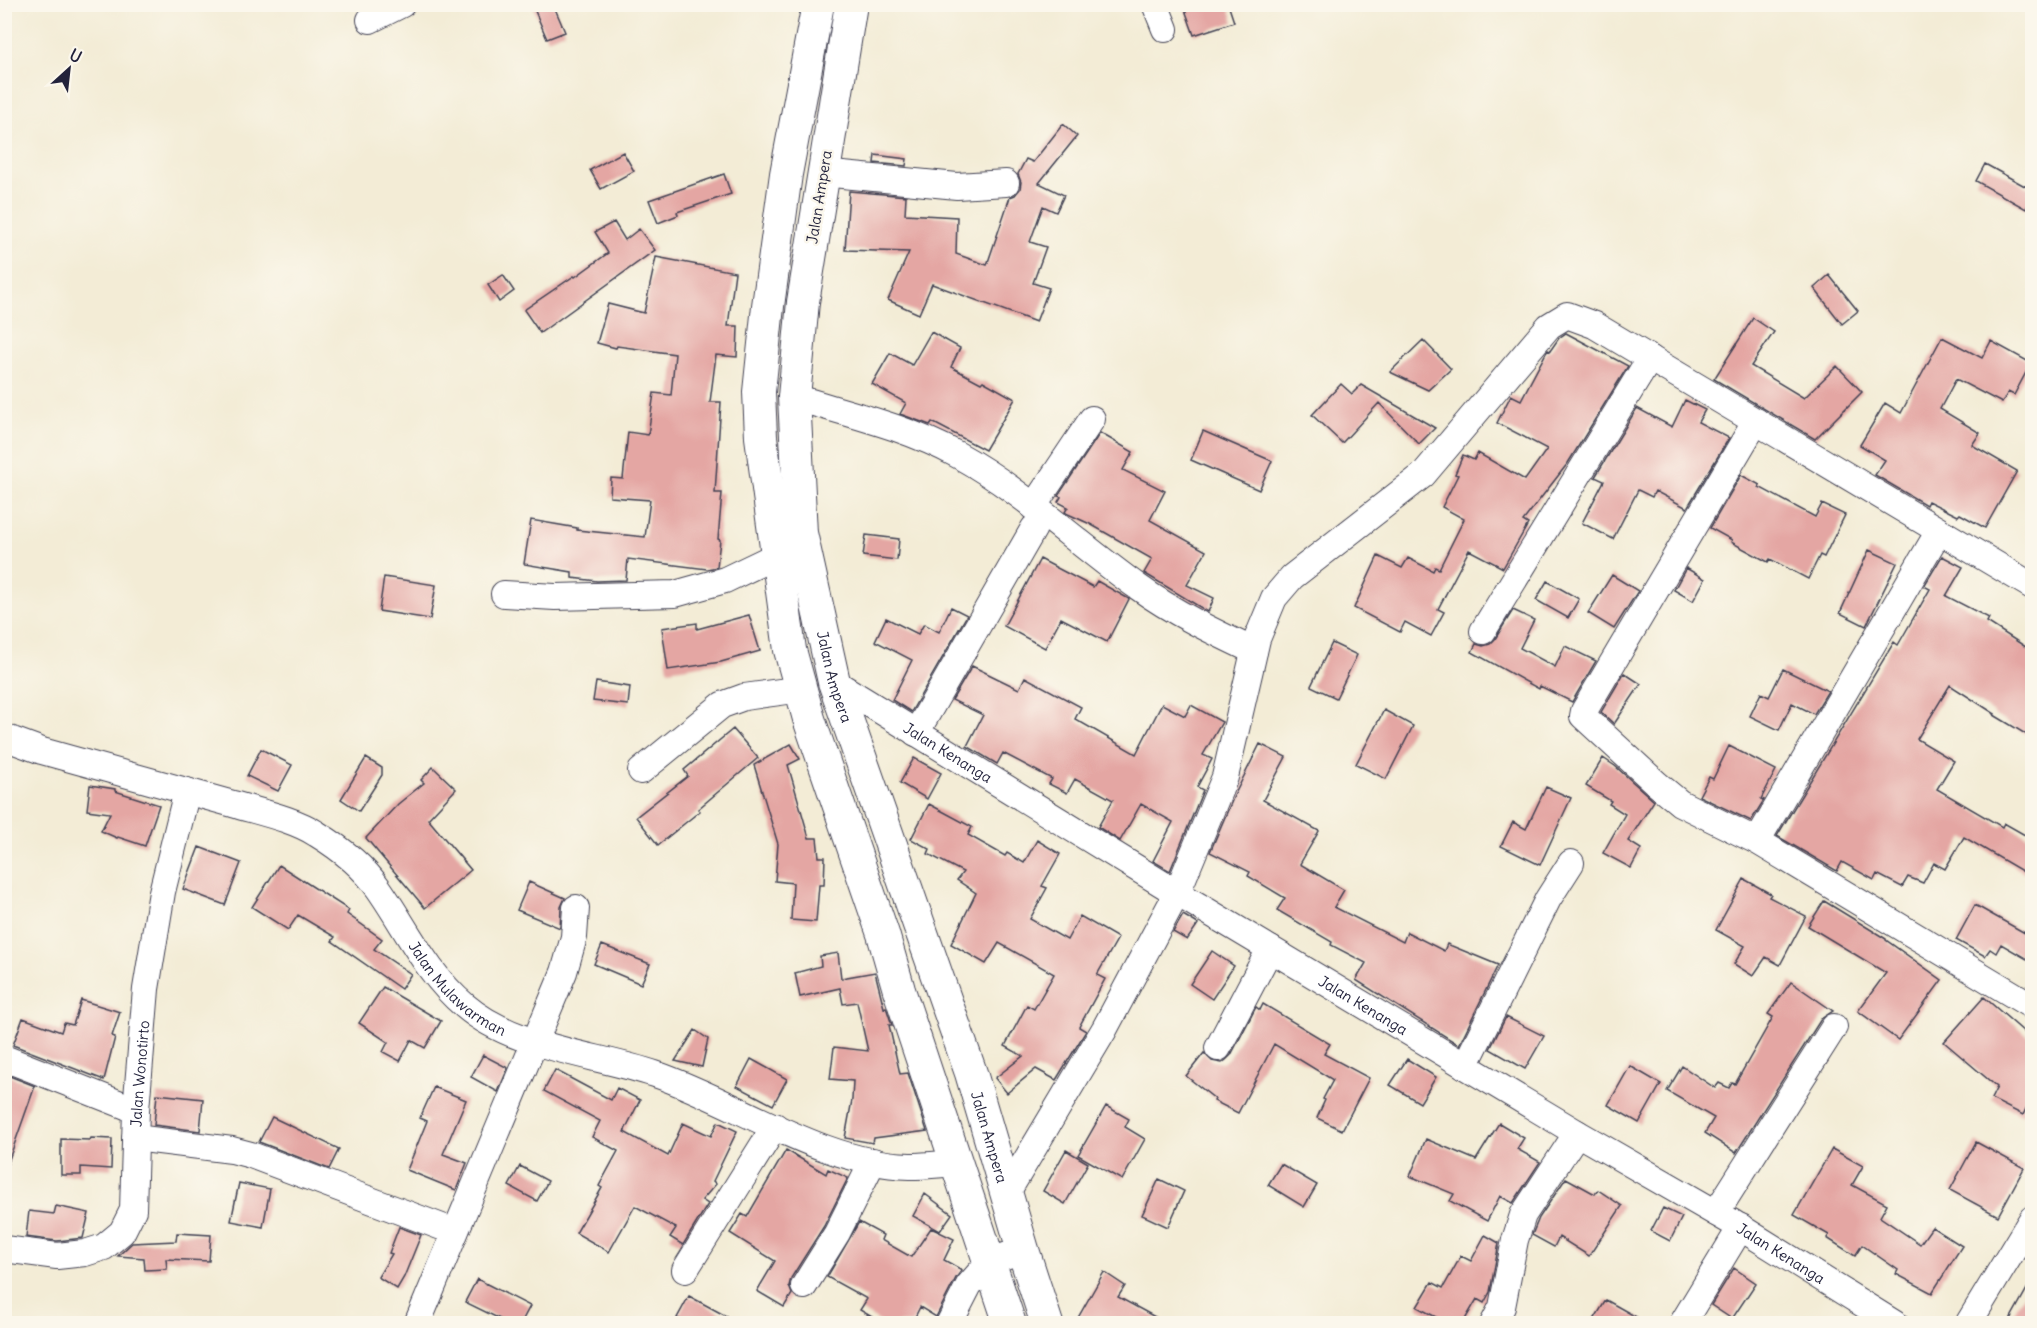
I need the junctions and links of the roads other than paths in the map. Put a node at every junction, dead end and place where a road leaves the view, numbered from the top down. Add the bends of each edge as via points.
1 (402, 4) edge
2 (818, 4) edge
3 (851, 4) edge
4 (1155, 4) edge
5 (370, 20) dead end
6 (1165, 29) dead end
7 (822, 173) junction
8 (1006, 183) dead end
9 (1650, 358) junction
10 (794, 397) junction
11 (1092, 419) dead end
12 (1756, 421) junction
13 (1034, 518) junction
14 (1939, 531) junction
15 (777, 555) junction
16 (2032, 586) edge
17 (504, 594) dead end
18 (1484, 631) dead end
19 (1254, 651) junction
20 (834, 682) junction
21 (802, 689) junction
22 (916, 733) junction
23 (4, 737) edge
24 (641, 771) dead end
25 (187, 791) junction
26 (1756, 841) junction
27 (1571, 863) dead end
28 (1177, 893) junction
29 (576, 908) dead end
30 (1270, 949) junction
31 (2032, 1006) edge
32 (1834, 1027) dead end
33 (535, 1041) junction
34 (1218, 1048) dead end
35 (4, 1058) edge
36 (1465, 1066) junction
37 (136, 1110) junction
38 (775, 1126) junction
39 (1576, 1133) junction
40 (135, 1138) junction
41 (873, 1161) junction
42 (956, 1163) junction
43 (1006, 1194) junction
44 (1716, 1213) junction
45 (2032, 1219) edge
46 (1741, 1227) junction
47 (455, 1232) junction
48 (4, 1250) edge
49 (1023, 1250) junction
50 (990, 1261) junction
51 (686, 1270) dead end
52 (804, 1286) dead end
53 (417, 1323) edge
54 (949, 1323) edge
55 (1010, 1323) edge
56 (1047, 1323) edge
57 (1493, 1323) edge
58 (1682, 1323) edge
59 (1895, 1323) edge
60 (1968, 1323) edge

1 - 5 street
2 - 15 main road via 786,174 759,392
3 - 7 main road, Jalan Ampera
4 - 6 street
7 - 8 street via 957,186
7 - 10 main road, Jalan Ampera via 802,302
9 - 12 street
9 - 18 street
9 - 19 street via 1577,317 1567,315 1548,326 1423,475 1292,577 1274,598
10 - 13 street via 908,432 957,455 1001,483
10 - 20 main road, Jalan Ampera via 801,533
11 - 13 street
12 - 14 street
12 - 26 street via 1582,715 1680,803
13 - 19 street via 1195,622
13 - 22 street
14 - 16 street
14 - 26 street
15 - 17 street via 725,580 675,594
15 - 21 main road via 790,650
19 - 28 street via 1225,777
20 - 22 street, Jalan Kenanga
20 - 43 main road, Jalan Ampera via 971,1073
21 - 24 street via 744,697 722,705
21 - 42 main road
22 - 28 street, Jalan Kenanga
23 - 25 street, Jalan Mulawarman
25 - 33 street, Jalan Mulawarman via 314,831 340,849 378,887 426,965 458,1000 487,1022
25 - 37 street, Jalan Wonotirto via 162,892 146,989
26 - 31 street
27 - 36 street via 1548,899
28 - 30 street, Jalan Kenanga
28 - 43 street via 1104,1030
29 - 33 street via 574,937 564,972
30 - 34 street
30 - 36 street, Jalan Kenanga
32 - 44 street
33 - 38 street, Jalan Mulawarman via 655,1074
33 - 47 street
35 - 37 street
36 - 39 street, Jalan Kenanga
37 - 40 street, Jalan Wonotirto
38 - 41 street, Jalan Mulawarman
38 - 51 street
39 - 44 street, Jalan Kenanga
39 - 57 street via 1523,1215 1502,1307
40 - 47 street via 251,1155
40 - 48 street, Jalan Wonotirto via 133,1210 122,1232 104,1247 85,1253 57,1256
41 - 42 street, Jalan Mulawarman via 909,1166
41 - 52 street via 837,1233
42 - 50 main road
43 - 49 main road, Jalan Ampera
44 - 46 street, Jalan Kenanga
45 - 60 street
46 - 58 street
46 - 59 street, Jalan Kenanga
47 - 53 street
49 - 50 street
49 - 56 main road, Jalan Ampera
50 - 54 street via 969,1286
50 - 55 main road

